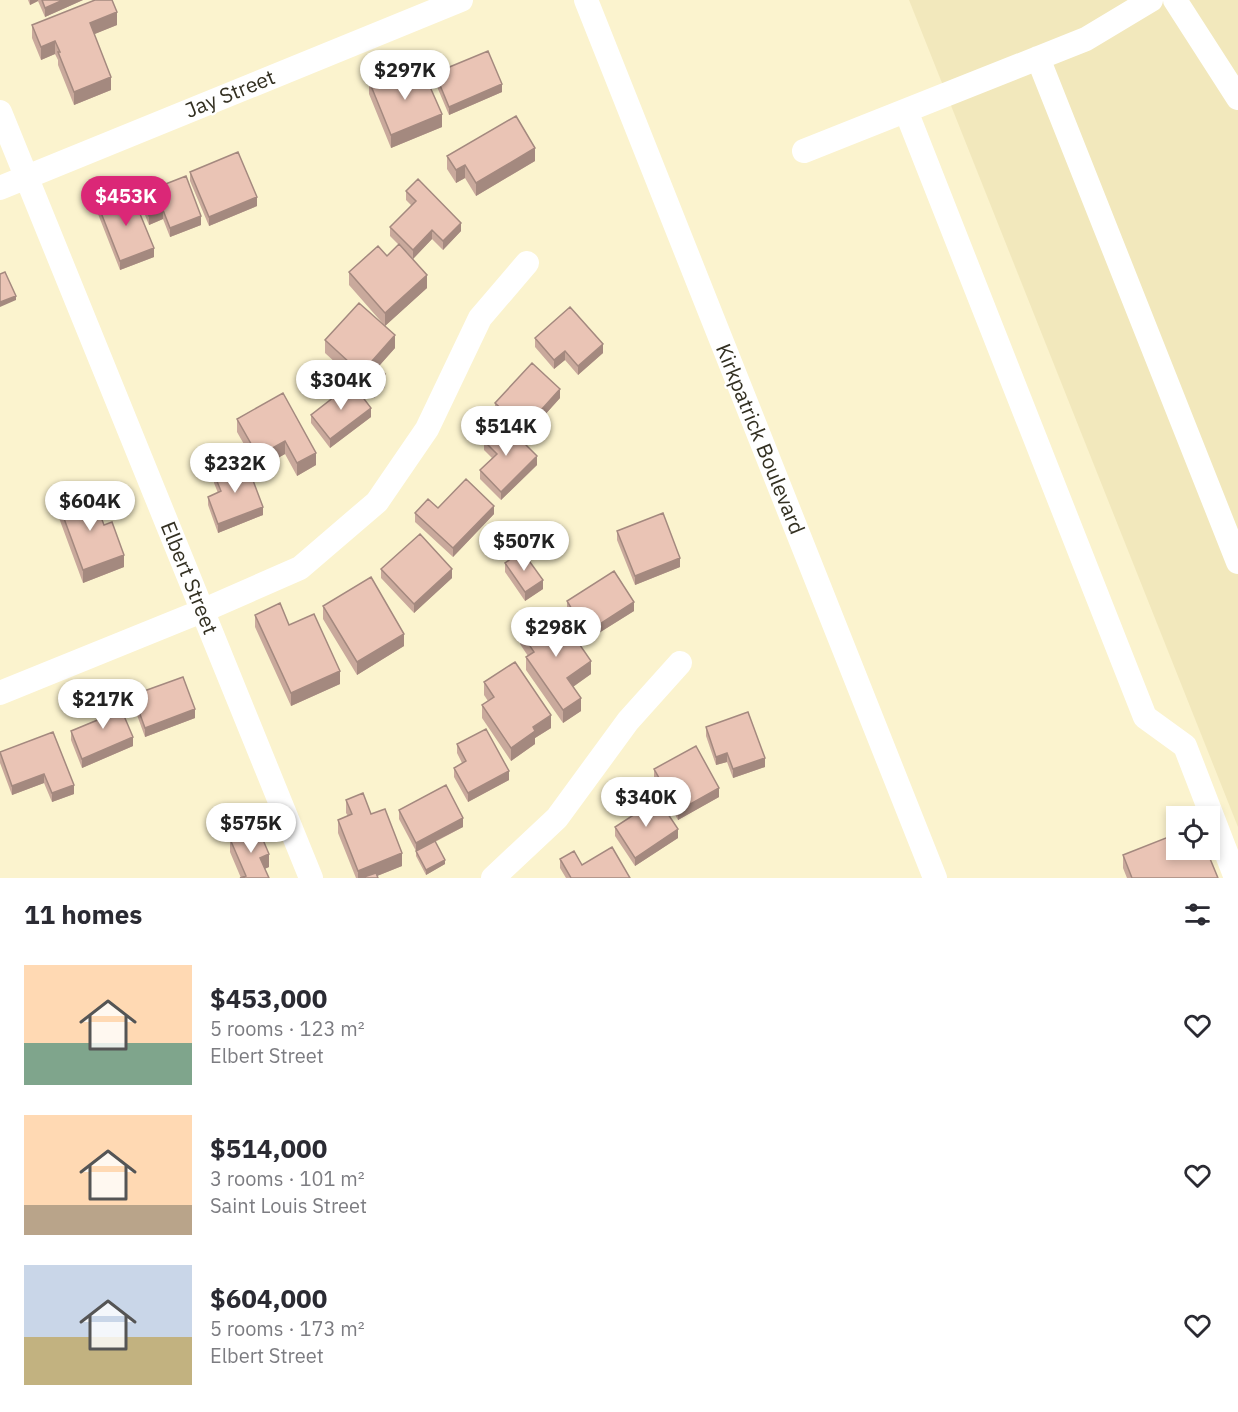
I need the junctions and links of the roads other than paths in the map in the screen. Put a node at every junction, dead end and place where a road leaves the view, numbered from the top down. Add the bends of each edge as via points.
1 (460, 0) edge
2 (586, 0) edge
3 (1151, 0) edge
4 (1175, 0) edge
5 (1038, 58) junction
6 (1238, 98) edge
7 (906, 111) junction
8 (0, 112) edge
9 (804, 151) dead end
10 (27, 177) junction
11 (0, 188) edge
12 (526, 263) dead end
13 (1238, 562) edge
14 (202, 611) junction
15 (680, 663) dead end
16 (0, 693) edge
17 (311, 878) edge
18 (493, 878) edge
19 (935, 878) edge
20 (1236, 878) edge

1 - 10 street, Jay Street
2 - 19 street, Kirkpatrick Boulevard
3 - 5 street via 1086,39
4 - 6 street
5 - 7 street
5 - 13 street
7 - 9 street
7 - 20 street via 1145,717 1185,746
8 - 10 street, Elbert Street
10 - 11 street, Jay Street
10 - 14 street, Elbert Street
12 - 14 street via 480,318 427,429 377,502 300,568
14 - 16 street
14 - 17 street, Elbert Street
15 - 18 street via 628,721 557,818

